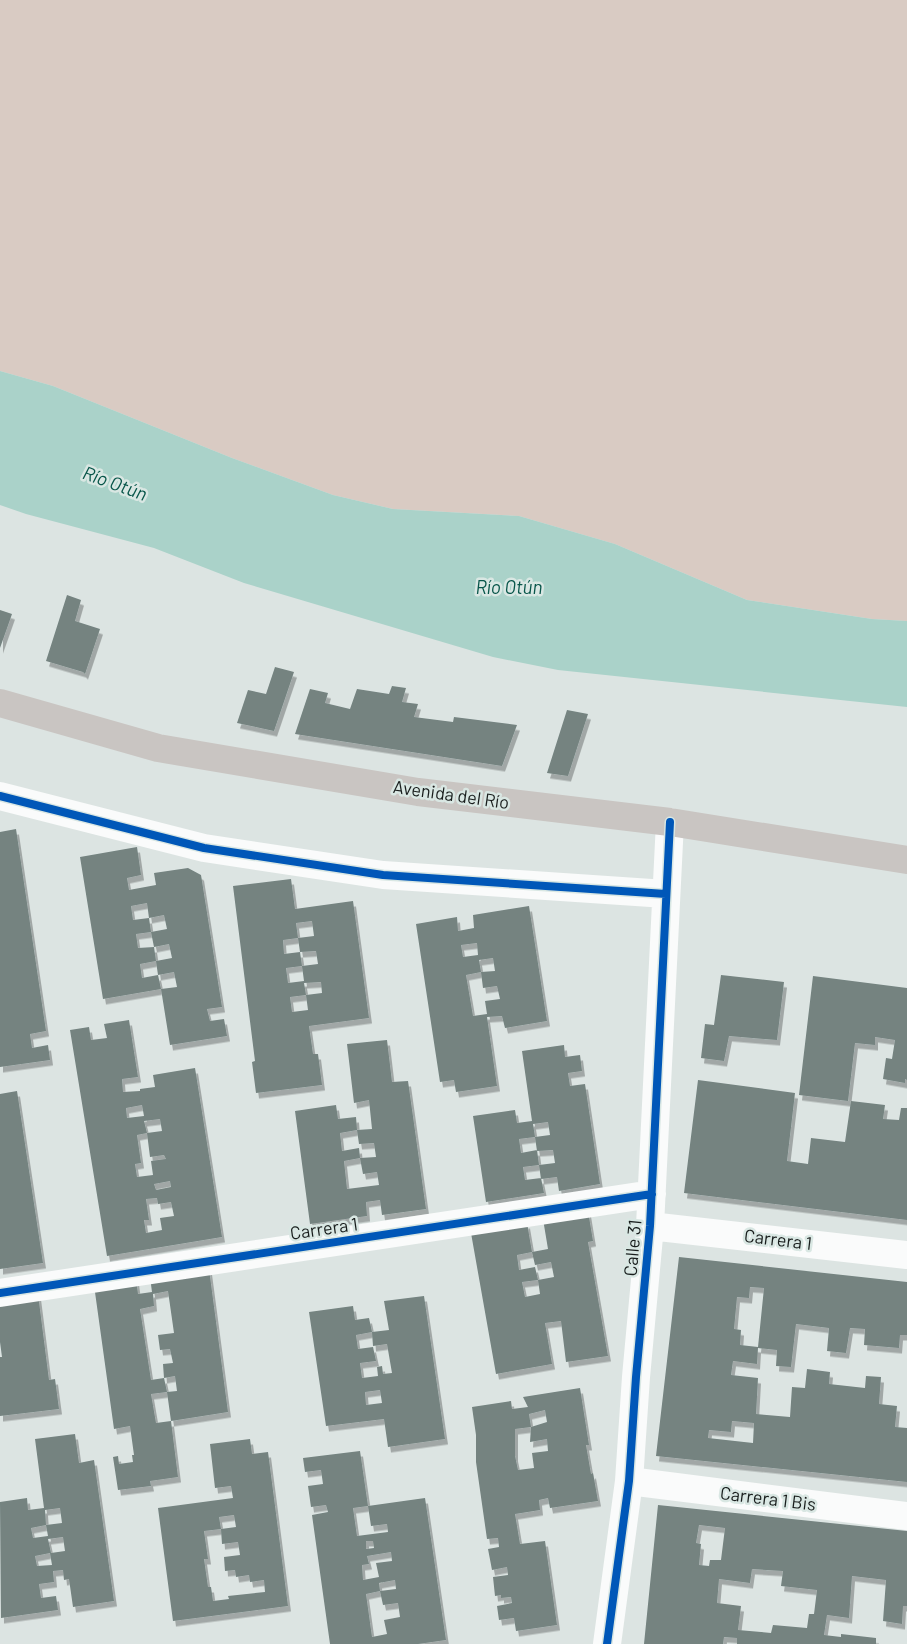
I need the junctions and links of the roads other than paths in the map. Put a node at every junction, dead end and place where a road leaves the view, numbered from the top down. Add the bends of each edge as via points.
1 (0, 703) edge
2 (0, 796) edge
3 (670, 822) junction
4 (907, 860) edge
5 (666, 894) junction
6 (652, 1194) junction
7 (650, 1226) junction
8 (907, 1255) edge
9 (0, 1293) edge
10 (629, 1482) junction
11 (907, 1516) edge
12 (607, 1644) edge

1 - 3 main road, Avenida del Río via 158,748 418,792
2 - 5 street via 204,848 364,872
3 - 4 main road, Avenida del Río
3 - 5 street, Calle 31
5 - 6 street, Calle 31
6 - 7 street, Calle 31
6 - 9 street, Carrera 1
7 - 8 street, Carrera 1
7 - 10 street, Calle 31
10 - 11 street, Carrera 1 Bis
10 - 12 street, Calle 31

